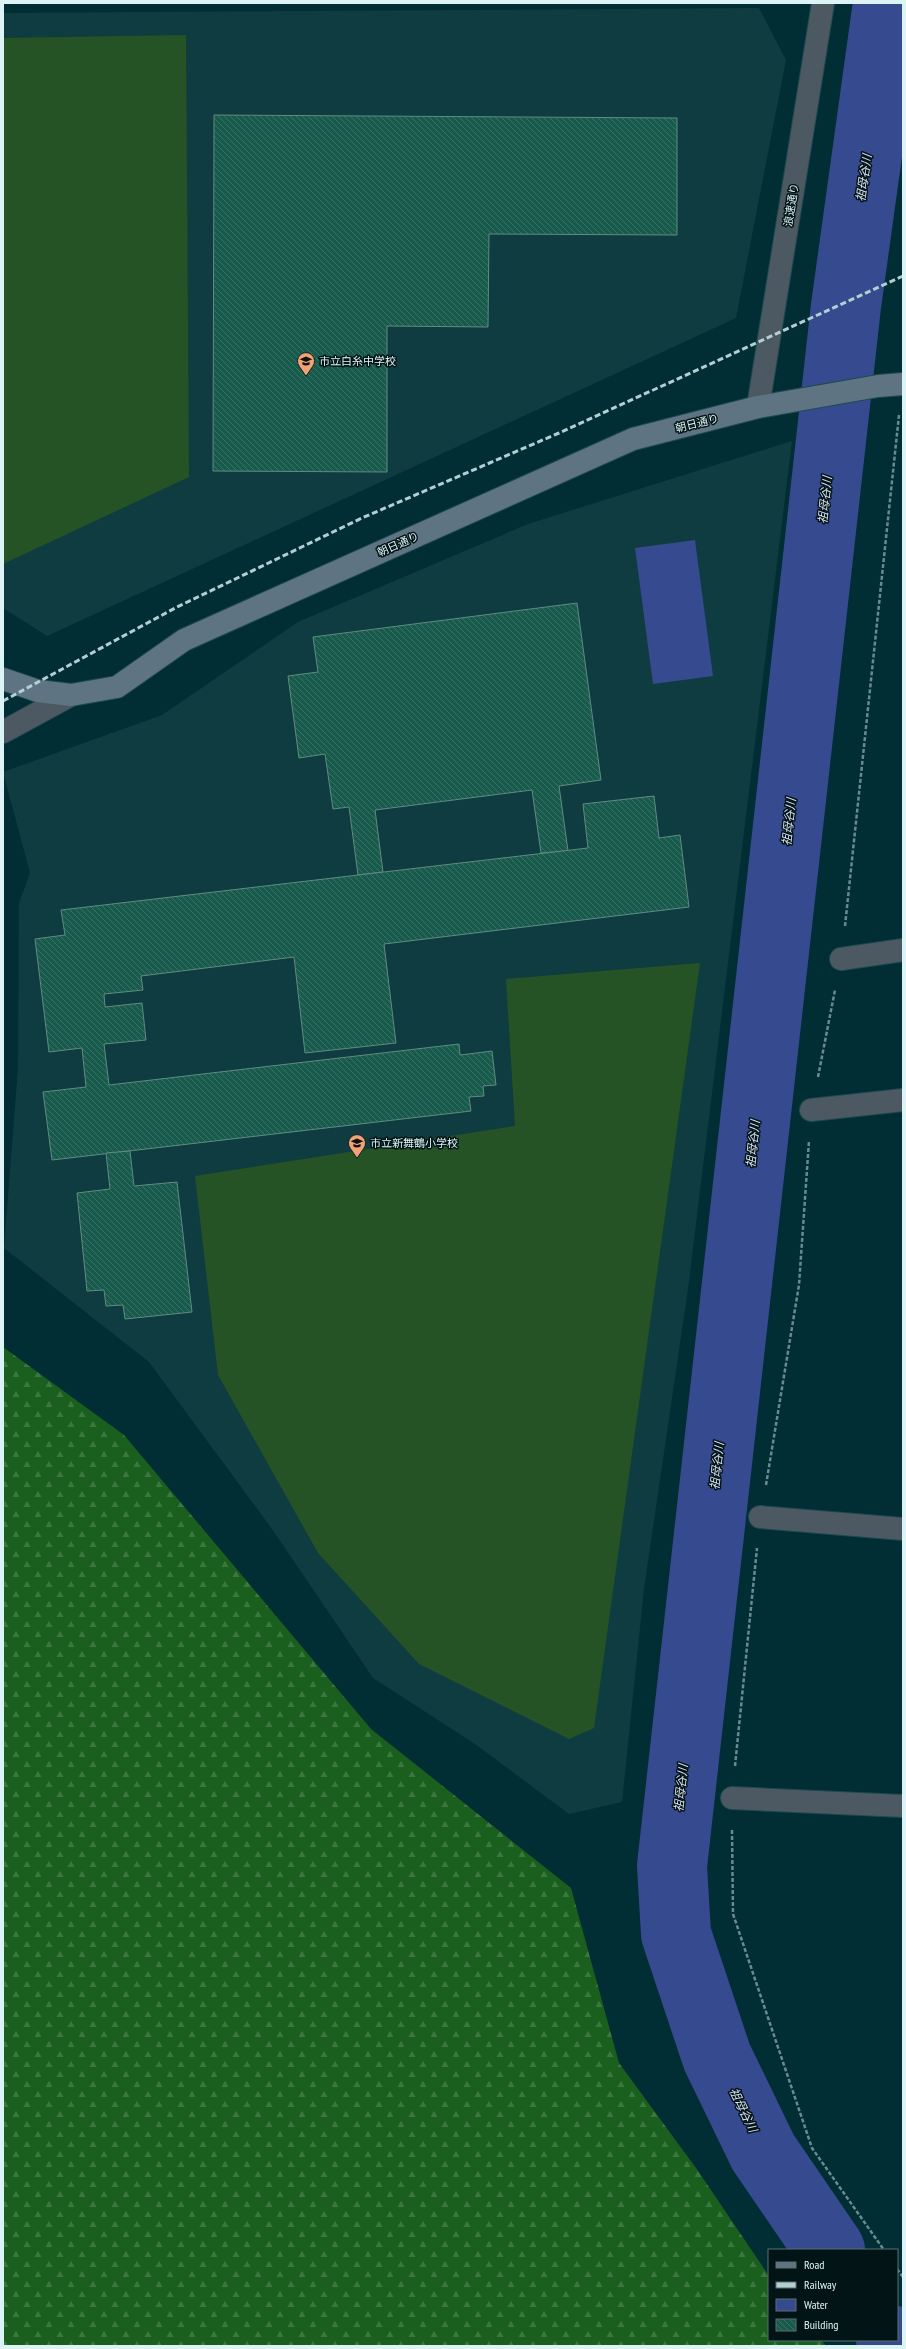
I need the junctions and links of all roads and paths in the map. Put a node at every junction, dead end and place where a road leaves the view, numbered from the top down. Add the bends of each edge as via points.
1 (823, 3) edge
2 (903, 384) edge
3 (758, 407) junction
4 (3, 679) edge
5 (71, 695) junction
6 (3, 732) edge
7 (903, 950) edge
8 (841, 959) junction
9 (903, 1100) edge
10 (811, 1110) junction
11 (760, 1517) junction
12 (903, 1529) edge
13 (732, 1798) junction
14 (903, 1806) edge
15 (883, 2249) edge

1 - 3 street, 浪速通り
2 - 3 street, 朝日通り
2 - 8 path
3 - 5 street, 朝日通り via 633,439 184,640 117,687
4 - 5 street, 朝日通り via 38,691
5 - 6 street
7 - 8 street
8 - 10 path
9 - 10 street
10 - 11 path via 799,1285
11 - 12 street
11 - 13 path
13 - 14 street
13 - 15 path via 735,1922 812,2148

